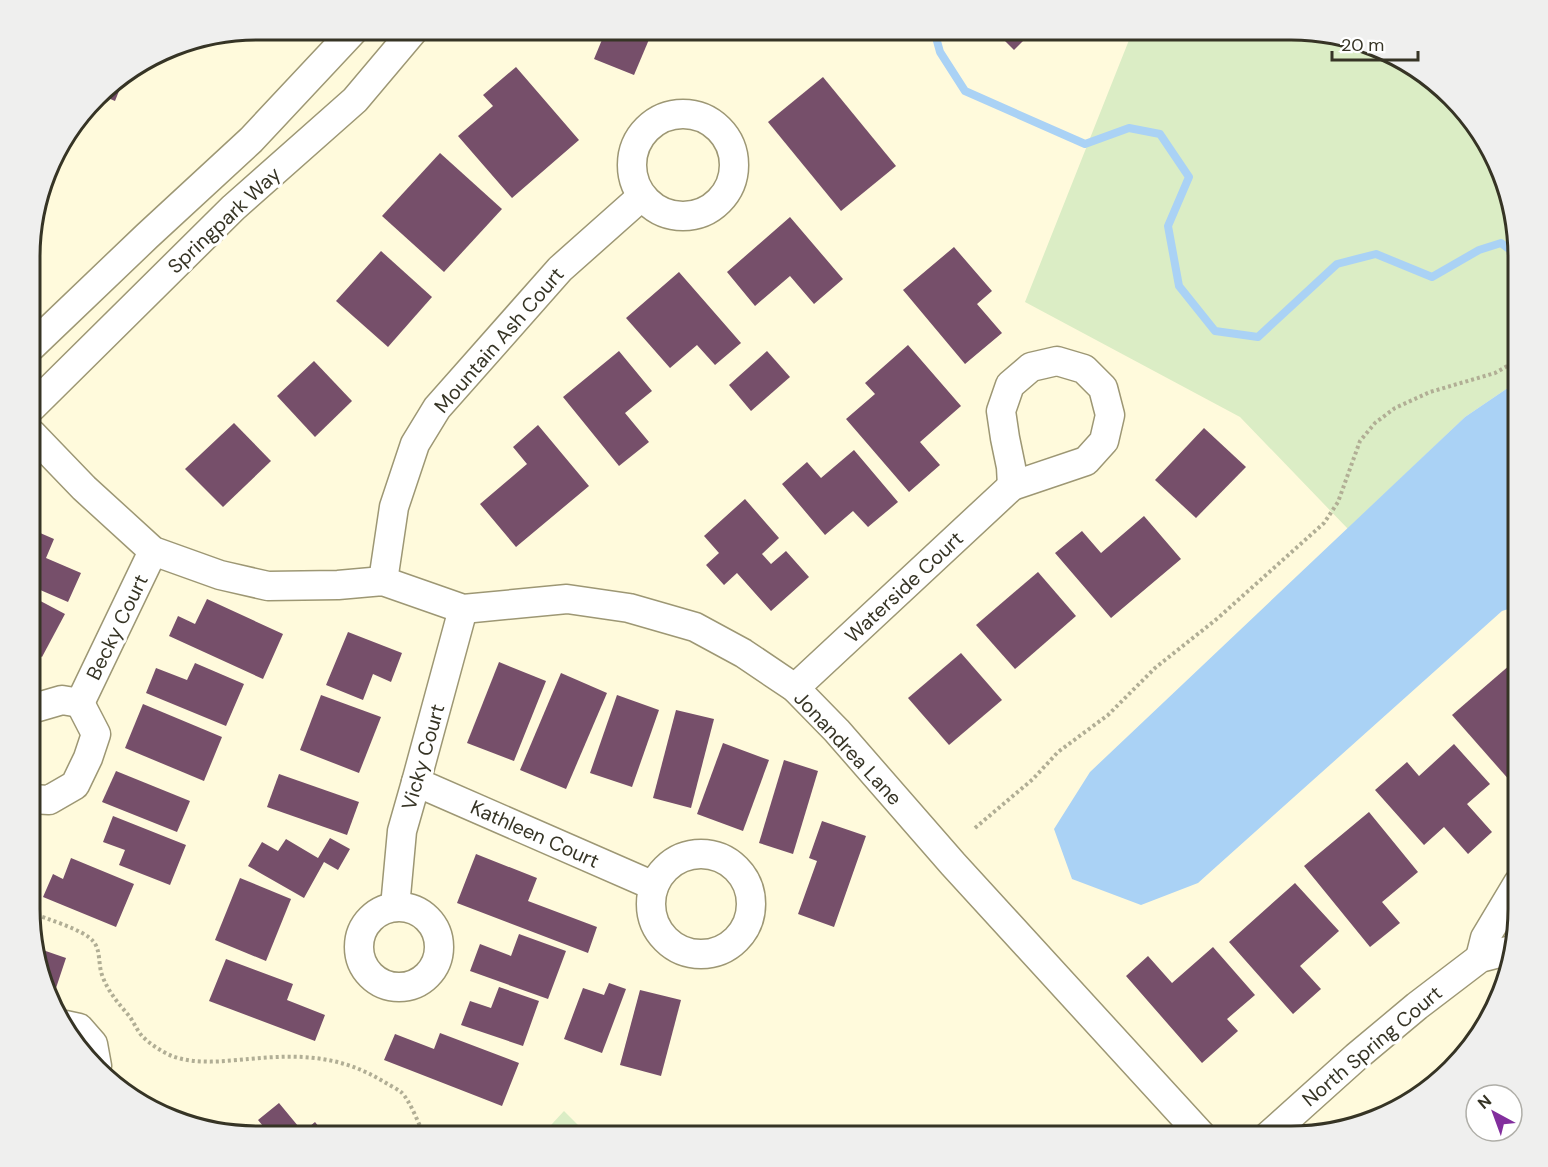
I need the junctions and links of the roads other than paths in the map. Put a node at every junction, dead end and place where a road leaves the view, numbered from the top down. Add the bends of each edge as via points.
1 (345, 40) edge
2 (406, 40) edge
3 (642, 196) dead end
4 (40, 338) edge
5 (40, 399) edge
6 (40, 442) edge
7 (1012, 486) junction
8 (153, 550) junction
9 (383, 581) junction
10 (463, 609) junction
11 (795, 688) junction
12 (80, 703) junction
13 (40, 706) edge
14 (416, 782) junction
15 (40, 800) edge
16 (654, 886) dead end
17 (1508, 900) edge
18 (395, 907) dead end
19 (1503, 952) edge
20 (1480, 958) junction
21 (75, 1027) edge
22 (95, 1054) edge
23 (1193, 1126) edge
24 (1279, 1126) edge

1 - 4 street, Springpark Way via 251,140
2 - 5 street, Springpark Way via 355,100 233,208
3 - 9 street, Mountain Ash Court via 560,269 437,408 415,444 394,507
6 - 8 street, Jonandrea Lane
7 - 7 street, Waterside Court via 1086,461 1104,441 1110,414 1103,388 1084,369 1057,362 1031,367 1010,385 1001,411
7 - 11 street, Waterside Court
8 - 9 street, Jonandrea Lane via 268,586
8 - 12 street, Becky Court
9 - 10 street, Jonandrea Lane
10 - 11 street, Jonandrea Lane via 567,599 629,608 695,627
10 - 14 street, Vicky Court
11 - 23 street, Jonandrea Lane
12 - 13 street, Becky Court via 62,700
12 - 15 street, Becky Court via 96,734 88,758 75,785 49,801
14 - 16 street, Kathleen Court
14 - 18 street, Vicky Court via 402,831
17 - 20 street via 1485,938
19 - 20 street, North Spring Court
20 - 24 street, North Spring Court via 1356,1057
21 - 22 street via 93,1044

